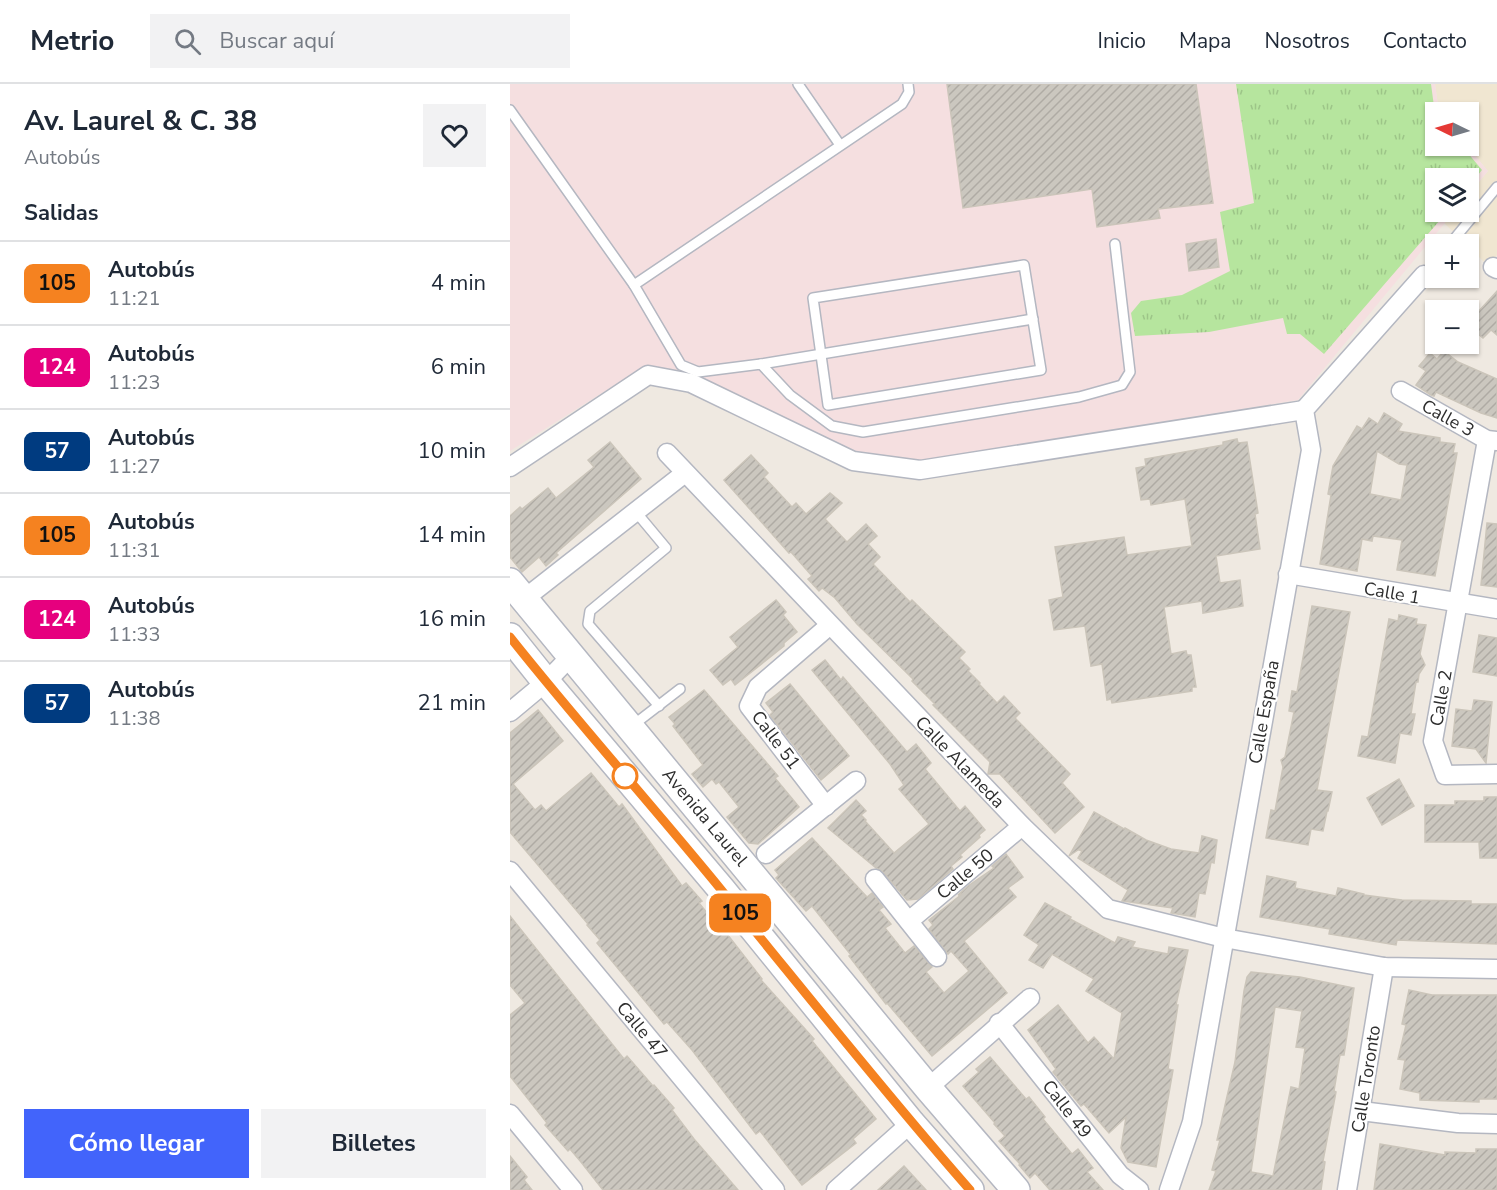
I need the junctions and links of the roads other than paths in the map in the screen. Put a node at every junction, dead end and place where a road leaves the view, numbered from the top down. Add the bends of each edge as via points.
1 (798, 84) edge
2 (908, 84) edge
3 (510, 110) edge
4 (840, 145) junction
5 (1497, 187) edge
6 (1458, 234) edge
7 (1114, 244) dead end
8 (1425, 275) edge
9 (634, 285) junction
10 (1033, 319) junction
11 (820, 354) junction
12 (761, 364) junction
13 (1401, 391) dead end
14 (1304, 410) junction
15 (1492, 440) edge
16 (667, 453) dead end
17 (510, 467) edge
18 (685, 473) junction
19 (636, 512) junction
20 (1288, 574) junction
21 (517, 591) edge
22 (1458, 604) junction
23 (1497, 609) edge
24 (830, 625) junction
25 (510, 637) edge
26 (571, 656) junction
27 (546, 682) junction
28 (680, 689) dead end
29 (659, 706) junction
30 (510, 712) edge
31 (630, 727) junction
32 (1497, 774) edge
33 (856, 781) dead end
34 (826, 806) junction
35 (1022, 826) junction
36 (766, 854) dead end
37 (510, 871) edge
38 (875, 879) dead end
39 (909, 921) junction
40 (1224, 938) junction
41 (937, 957) dead end
42 (1384, 967) junction
43 (1497, 969) edge
44 (1029, 998) dead end
45 (999, 1023) junction
46 (928, 1088) junction
47 (1361, 1111) junction
48 (510, 1114) edge
49 (910, 1123) junction
50 (1497, 1124) edge
51 (967, 1189) edge
52 (573, 1190) edge
53 (775, 1190) edge
54 (836, 1190) edge
55 (1016, 1190) edge
56 (1139, 1190) edge
57 (1169, 1190) edge
58 (1347, 1190) edge

1 - 4 lane
2 - 4 lane via 909,92 902,104
3 - 9 lane
4 - 9 lane
5 - 6 lane
7 - 12 lane via 1130,372 1122,385 1079,397 863,432 832,426 790,395
8 - 14 street
9 - 12 lane via 681,365 698,372
10 - 11 lane
10 - 11 lane via 1041,370 1029,372 828,405
10 - 11 lane via 1024,265 813,298
11 - 12 lane
13 - 15 street, Calle 3
14 - 17 street via 920,470 853,460 691,383 648,375
14 - 20 street, Calle España via 1311,450
15 - 22 street
16 - 18 street, Calle Alameda
18 - 19 street
18 - 24 street, Calle Alameda
19 - 21 street
19 - 29 lane via 666,548 590,611 588,624
20 - 22 street, Calle 1
20 - 40 street, Calle España
21 - 26 street, Avenida Laurel
22 - 23 street, Calle 1
22 - 32 street, Calle 2 via 1433,741 1445,774
24 - 34 street, Calle 51 via 758,687 749,706
24 - 35 street, Calle Alameda
25 - 27 street, Avenida Laurel
26 - 27 street
26 - 31 street, Avenida Laurel
27 - 30 street
27 - 49 street, Avenida Laurel via 722,890
28 - 29 lane
29 - 31 lane
31 - 46 street, Avenida Laurel
33 - 34 street
34 - 36 street
35 - 39 street, Calle 50
35 - 40 street, Calle Alameda via 1108,909
37 - 53 street, Calle 47
38 - 39 street
39 - 41 street
40 - 42 street, Calle Alameda
40 - 57 street, Calle España via 1192,1122
42 - 43 street, Calle Alameda
42 - 47 street, Calle Toronto
44 - 45 street
45 - 46 street
45 - 56 street, Calle 49 via 1120,1175
46 - 55 street, Avenida Laurel
47 - 50 street
47 - 58 street, Calle Toronto
48 - 52 street
49 - 51 street, Avenida Laurel
49 - 54 street

